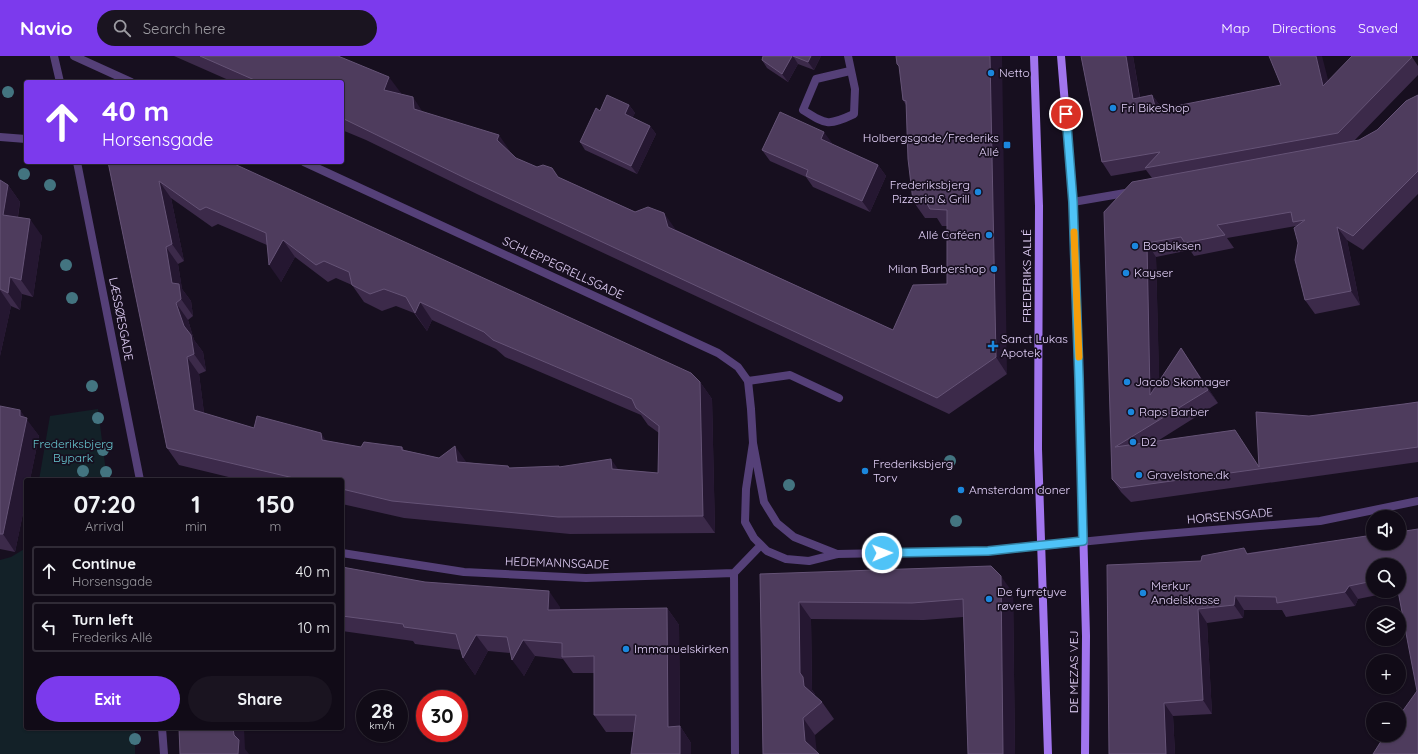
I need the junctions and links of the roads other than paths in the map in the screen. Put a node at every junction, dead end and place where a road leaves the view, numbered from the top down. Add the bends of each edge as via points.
1 (54, 56) edge
2 (74, 56) edge
3 (848, 56) edge
4 (1034, 56) edge
5 (1061, 56) edge
6 (850, 71) junction
7 (60, 80) edge
8 (127, 80) edge
9 (0, 137) edge
10 (24, 139) edge
11 (78, 164) edge
12 (308, 164) edge
13 (1142, 190) edge
14 (1073, 202) junction
15 (748, 381) junction
16 (839, 398) dead end
17 (753, 443) junction
18 (140, 478) edge
19 (1418, 501) edge
20 (1083, 541) junction
21 (761, 545) junction
22 (1042, 545) junction
23 (344, 553) edge
24 (837, 554) junction
25 (734, 572) junction
26 (162, 730) edge
27 (164, 754) edge
28 (735, 754) edge
29 (1048, 754) edge
30 (1085, 754) edge

1 - 7 street
2 - 8 street
3 - 6 street
4 - 22 street, FREDERIKS ALLÉ via 1039,206 1038,450
5 - 14 street
6 - 6 street via 855,89 854,114 836,122 821,122 803,110 816,79
9 - 10 street
11 - 18 street, LÆSSØESGADE
12 - 15 street, SCHLEPPEGRELLSGADE via 718,353 738,367
13 - 14 street
14 - 20 street
15 - 16 street via 790,375
15 - 17 street
17 - 21 street via 746,489 745,522
17 - 24 street via 764,502 777,523 794,537
19 - 20 street, HORSENSGADE via 1320,521
20 - 22 street, HORSENSGADE
20 - 30 street, DE MEZAS VEJ via 1086,636
21 - 24 street via 767,551 786,559 809,561
21 - 25 street
22 - 24 street via 988,551
22 - 29 street
23 - 25 street, HEDEMANNSGADE via 464,572 586,578
25 - 28 street
26 - 27 street

